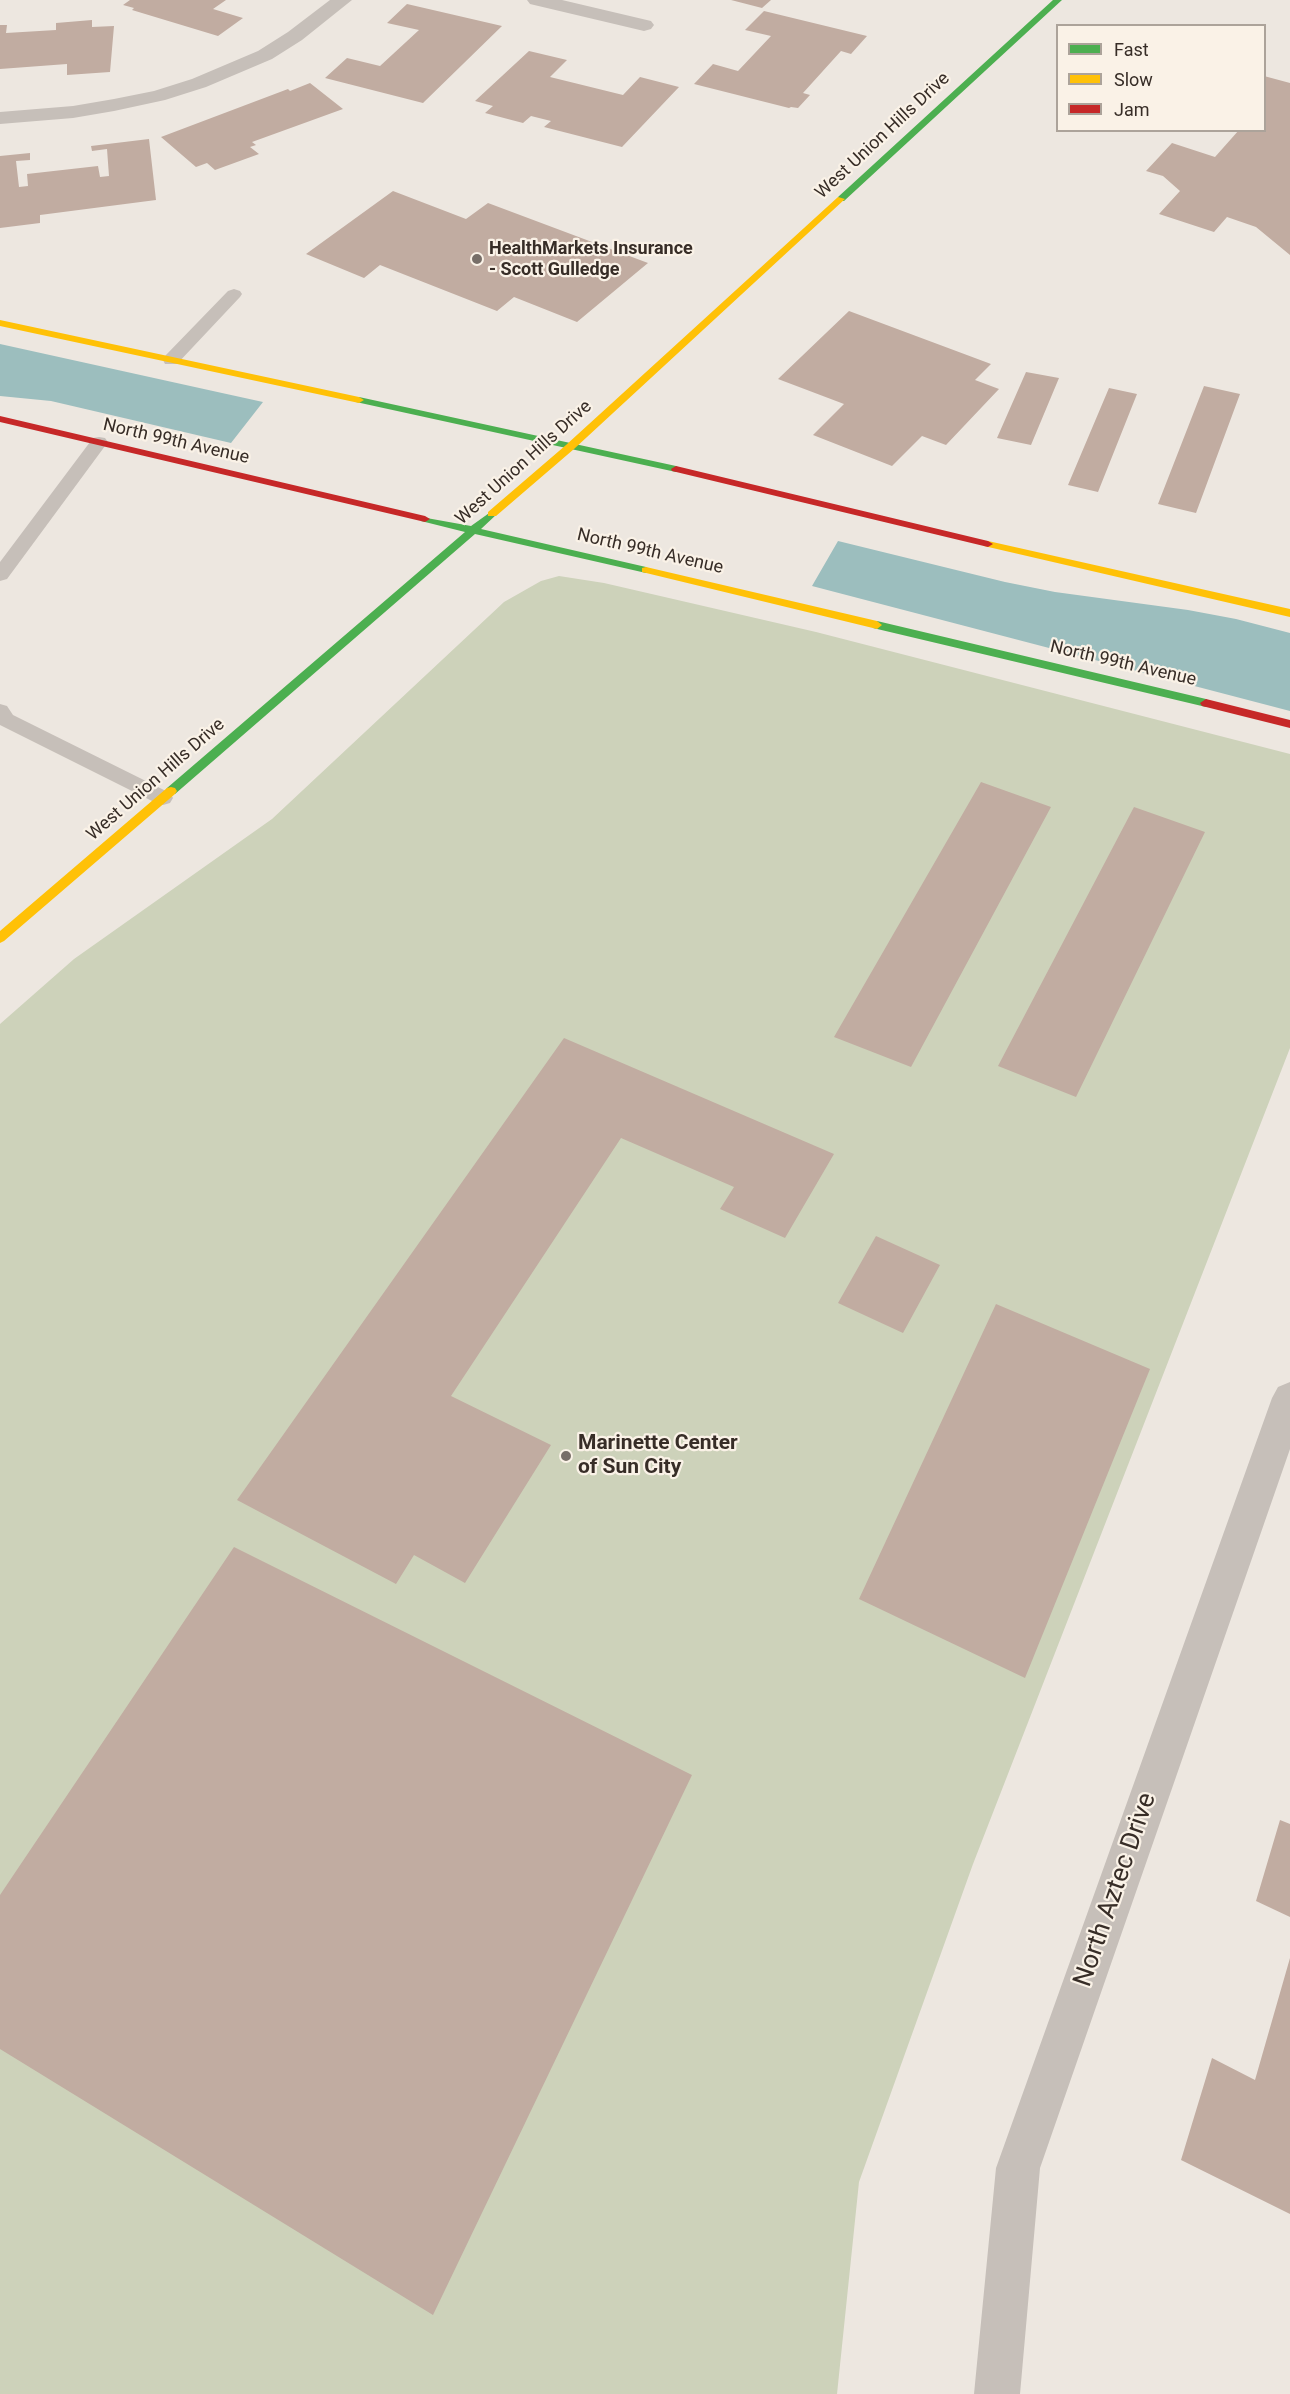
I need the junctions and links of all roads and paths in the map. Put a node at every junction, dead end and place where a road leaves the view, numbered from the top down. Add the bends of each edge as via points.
1 (342, 0) edge
2 (537, 0) edge
3 (1058, 0) edge
4 (644, 25) dead end
5 (0, 118) edge
6 (234, 294) dead end
7 (0, 323) edge
8 (171, 360) junction
9 (0, 419) edge
10 (99, 442) junction
11 (570, 447) junction
12 (476, 530) junction
13 (0, 575) edge
14 (1290, 613) edge
15 (0, 711) edge
16 (1290, 724) edge
17 (163, 798) junction
18 (0, 938) edge
19 (1290, 1398) edge
20 (997, 2394) edge

1 - 5 street via 265,55 199,83 114,105
2 - 4 street
3 - 11 main road, West Union Hills Drive
6 - 8 lane
7 - 8 main road
8 - 11 main road
9 - 10 main road, North 99th Avenue
10 - 12 main road, North 99th Avenue
10 - 13 lane
11 - 12 main road, West Union Hills Drive
11 - 14 main road
12 - 16 main road, North 99th Avenue
12 - 17 main road, West Union Hills Drive
15 - 17 lane via 6,720
17 - 18 main road, West Union Hills Drive
19 - 20 street, North Aztec Drive via 1018,2168

